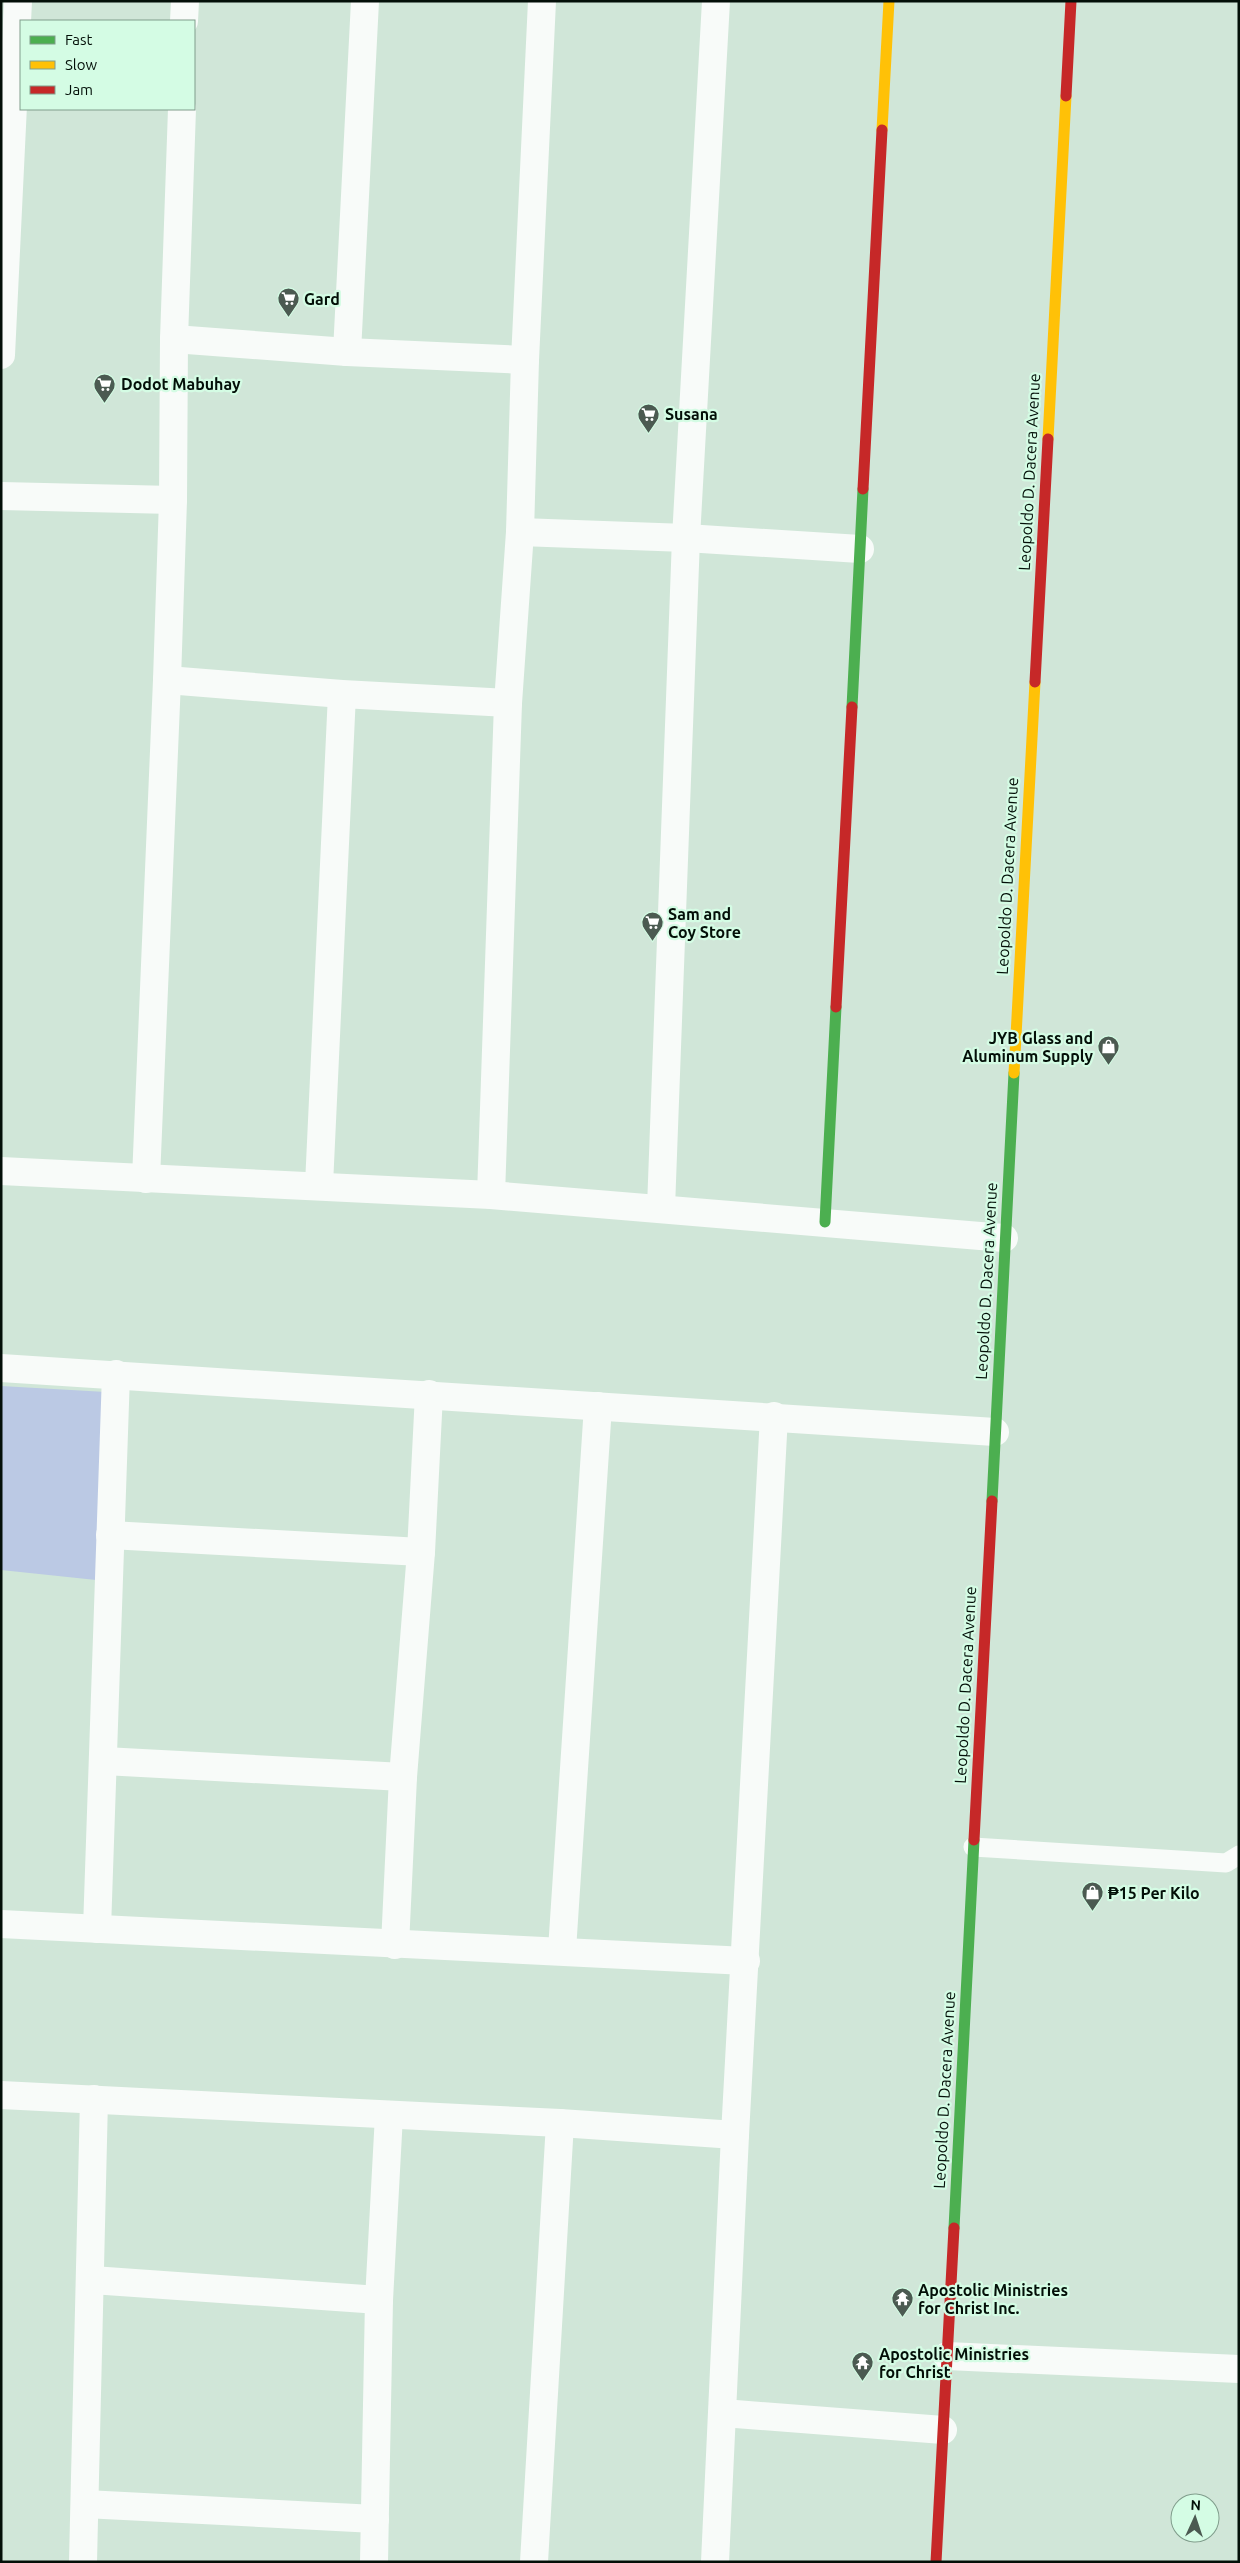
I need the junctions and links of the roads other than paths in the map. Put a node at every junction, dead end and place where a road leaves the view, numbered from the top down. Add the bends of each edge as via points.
1 (18, 1) edge
2 (185, 1) edge
3 (365, 1) edge
4 (542, 1) edge
5 (716, 1) edge
6 (889, 1) edge
7 (1071, 1) edge
8 (184, 20) edge
9 (182, 110) edge
10 (174, 339) junction
11 (347, 352) junction
12 (1, 355) edge
13 (525, 360) junction
14 (1, 496) edge
15 (173, 500) junction
16 (520, 532) junction
17 (686, 538) junction
18 (860, 549) junction
19 (167, 680) junction
20 (342, 694) junction
21 (508, 703) junction
22 (1, 1171) edge
23 (146, 1180) junction
24 (319, 1185) junction
25 (491, 1195) junction
26 (660, 1208) junction
27 (825, 1222) junction
28 (1004, 1238) junction
29 (1, 1368) edge
30 (116, 1374) junction
31 (429, 1394) junction
32 (598, 1406) junction
33 (774, 1416) junction
34 (995, 1432) junction
35 (110, 1535) junction
36 (421, 1552) junction
37 (104, 1761) junction
38 (403, 1777) junction
39 (973, 1847) junction
40 (1235, 1862) edge
41 (1, 1924) edge
42 (96, 1929) junction
43 (395, 1945) junction
44 (562, 1950) junction
45 (746, 1961) junction
46 (1, 2095) edge
47 (94, 2099) junction
48 (389, 2115) junction
49 (560, 2123) junction
50 (735, 2135) junction
51 (92, 2280) junction
52 (378, 2300) junction
53 (947, 2356) junction
54 (1239, 2369) edge
55 (723, 2413) junction
56 (943, 2430) junction
57 (85, 2504) junction
58 (375, 2519) junction
59 (84, 2562) edge
60 (374, 2562) edge
61 (534, 2562) edge
62 (715, 2562) edge
63 (936, 2562) edge

1 - 12 street
2 - 8 street
3 - 11 street
4 - 13 street
5 - 17 street
6 - 18 main road
7 - 28 main road, Leopoldo D. Dacera Avenue
9 - 10 street
10 - 11 street
10 - 15 street
11 - 13 street
13 - 16 street
14 - 15 street
15 - 19 street
16 - 17 street
16 - 21 street
17 - 18 street
17 - 26 street
18 - 27 main road
19 - 20 street
19 - 23 street
20 - 21 street
20 - 24 street
21 - 25 street
22 - 23 street
23 - 24 street
24 - 25 street
25 - 26 street
26 - 27 street
27 - 28 street
28 - 34 main road, Leopoldo D. Dacera Avenue
29 - 30 street
30 - 31 street
30 - 35 street
31 - 32 street
31 - 36 street
32 - 33 street
32 - 44 street
33 - 34 street
33 - 45 street
34 - 39 main road, Leopoldo D. Dacera Avenue
35 - 36 street
35 - 37 street
36 - 38 street
37 - 38 street
37 - 42 street
38 - 43 street
39 - 40 lane
39 - 53 main road, Leopoldo D. Dacera Avenue
41 - 42 street
42 - 43 street
43 - 44 street
44 - 45 street
45 - 50 street
46 - 47 street
47 - 48 street
47 - 51 street
48 - 49 street
48 - 52 street
49 - 50 street
49 - 61 street
50 - 55 street
51 - 52 street
51 - 57 street
52 - 58 street
53 - 54 street
53 - 56 main road, Leopoldo D. Dacera Avenue
55 - 56 street
55 - 62 street
56 - 63 main road, Leopoldo D. Dacera Avenue
57 - 58 street
57 - 59 street
58 - 60 street

